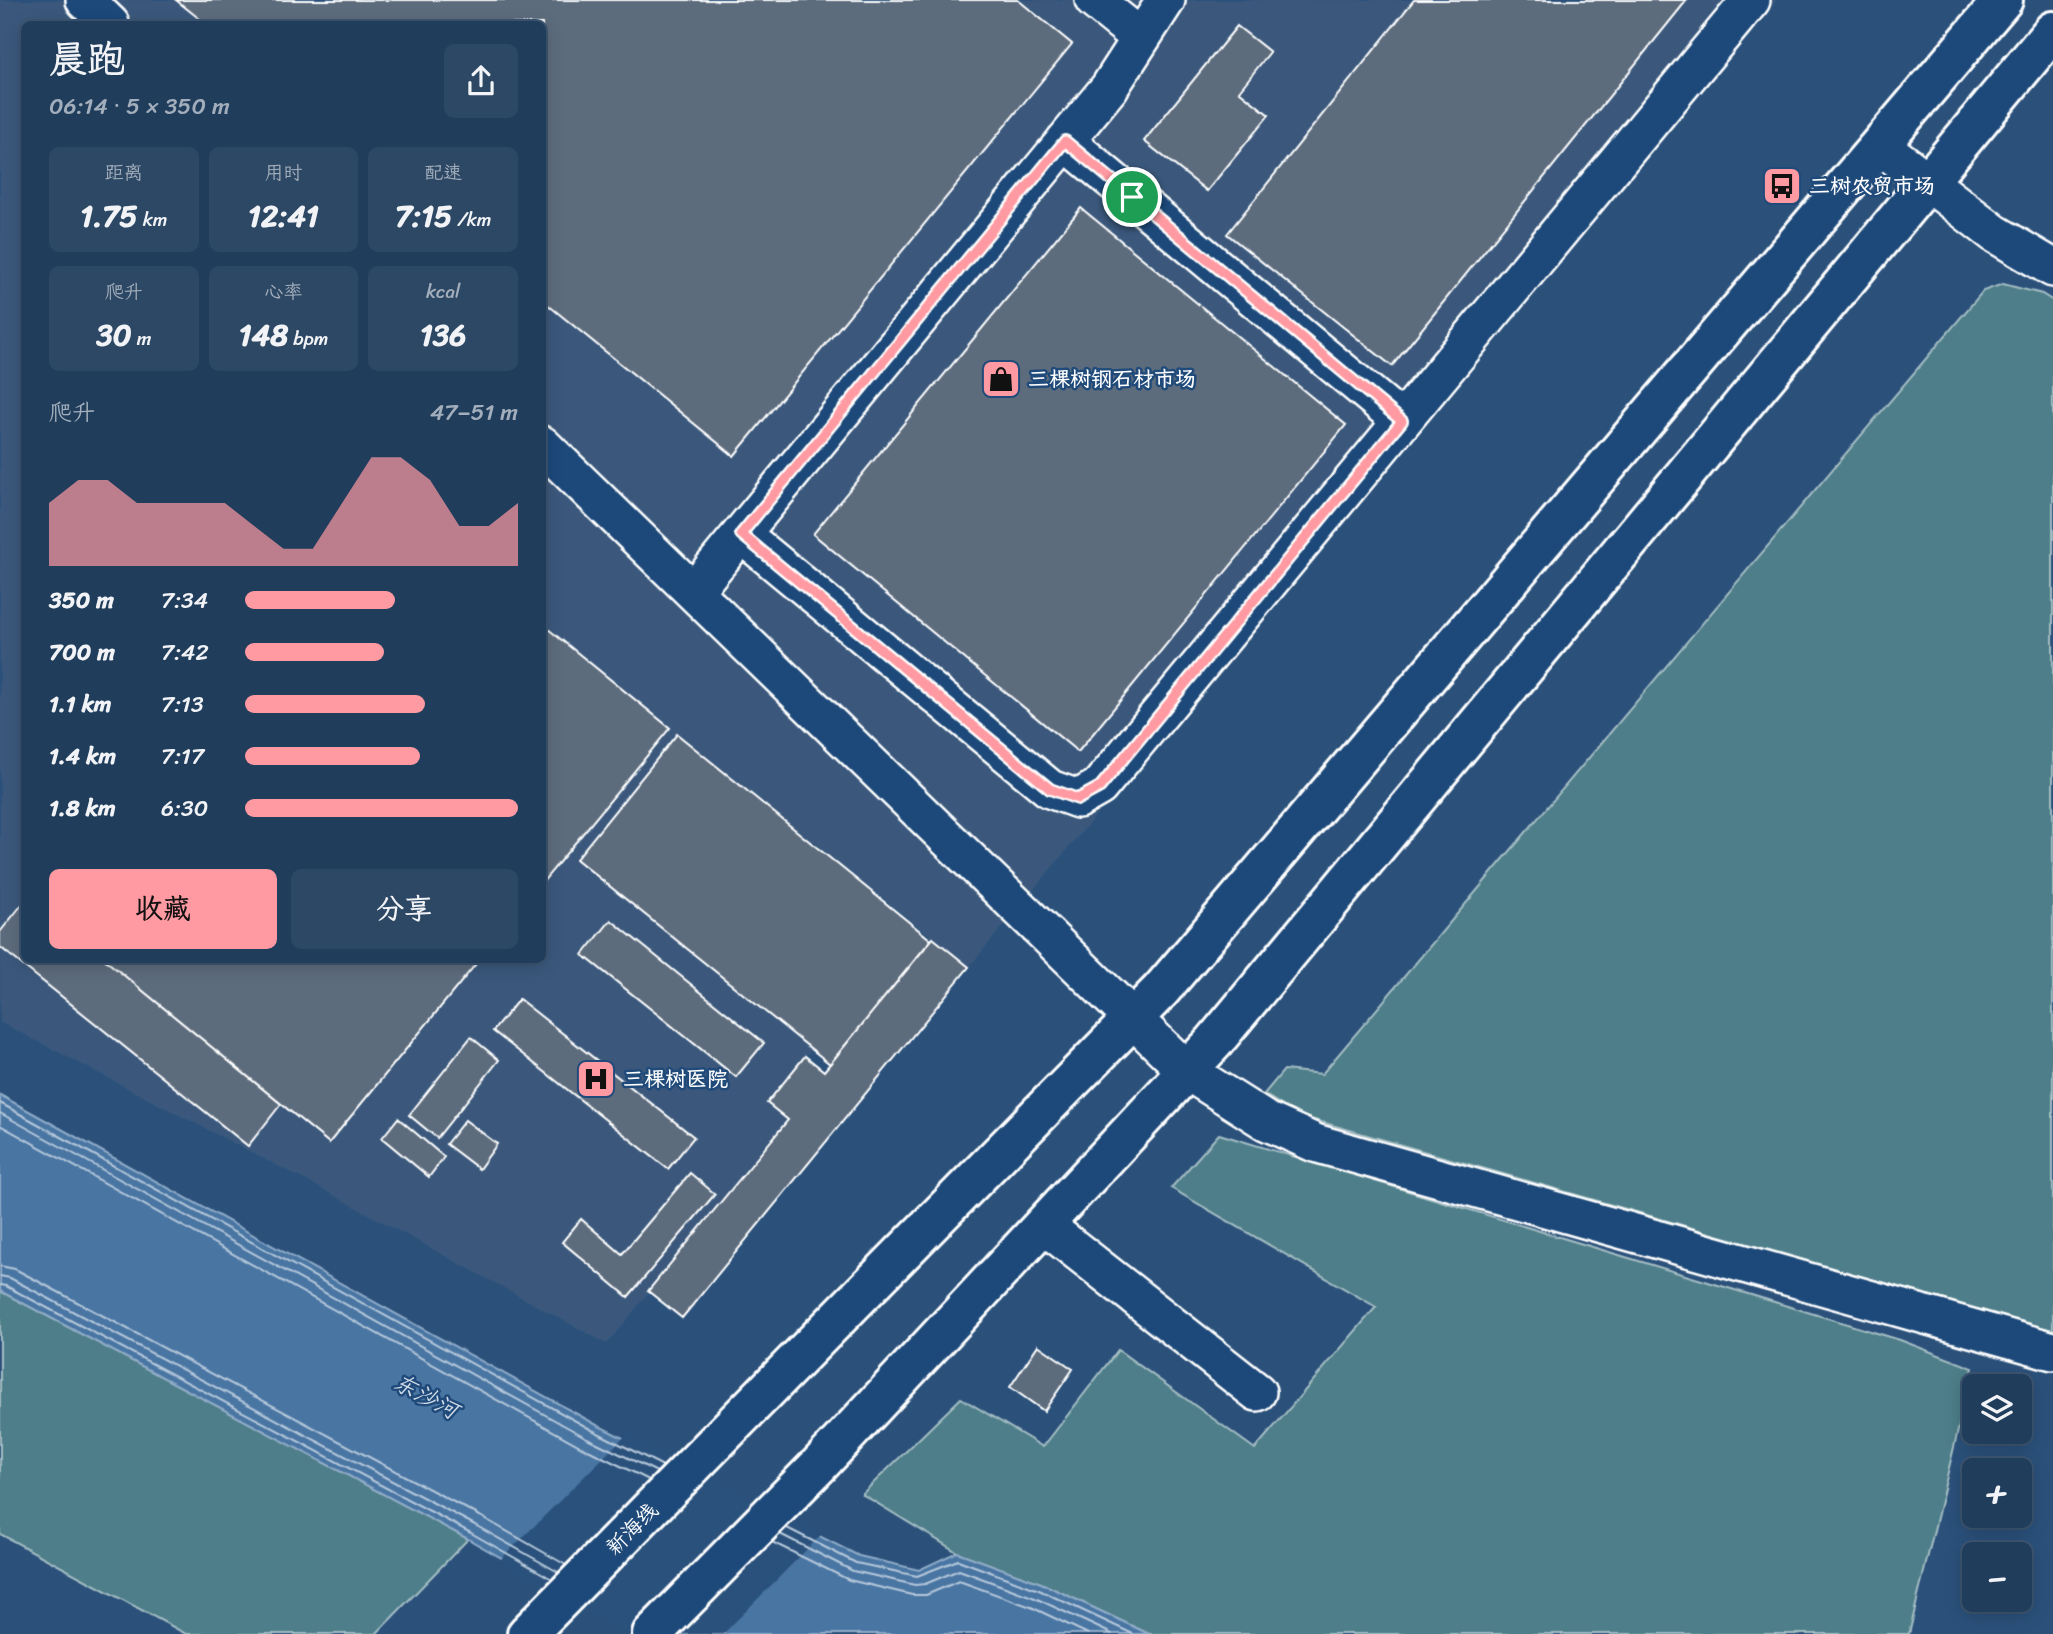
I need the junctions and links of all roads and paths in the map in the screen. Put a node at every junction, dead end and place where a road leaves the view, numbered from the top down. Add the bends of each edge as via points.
1 (85, 0) edge
2 (1094, 0) edge
3 (1166, 0) edge
4 (1751, 0) edge
5 (2003, 0) edge
6 (107, 21) edge
7 (2053, 31) edge
8 (1141, 38) junction
9 (1065, 141) junction
10 (1880, 145) junction
11 (1928, 182) junction
12 (2053, 268) edge
13 (1402, 421) junction
14 (546, 448) edge
15 (741, 534) junction
16 (694, 591) junction
17 (1133, 1018) junction
18 (1187, 1071) junction
19 (1044, 1224) junction
20 (2053, 1351) edge
21 (1257, 1392) dead end
22 (535, 1627) edge
23 (652, 1634) edge

1 - 6 street
2 - 8 street
3 - 8 street
4 - 13 street
5 - 10 highway, 新海线
7 - 11 highway
8 - 9 street via 1109,88
9 - 13 street
9 - 15 street
10 - 11 street
10 - 17 highway, 新海线
11 - 12 street via 1994,233
11 - 18 highway
13 - 15 street via 1100,787 1078,799 1050,789
14 - 16 street
15 - 16 street
16 - 17 street
17 - 18 street
17 - 22 highway, 新海线
18 - 19 highway
18 - 20 street via 1266,1121 1315,1143
19 - 21 street
19 - 23 highway via 819,1465

